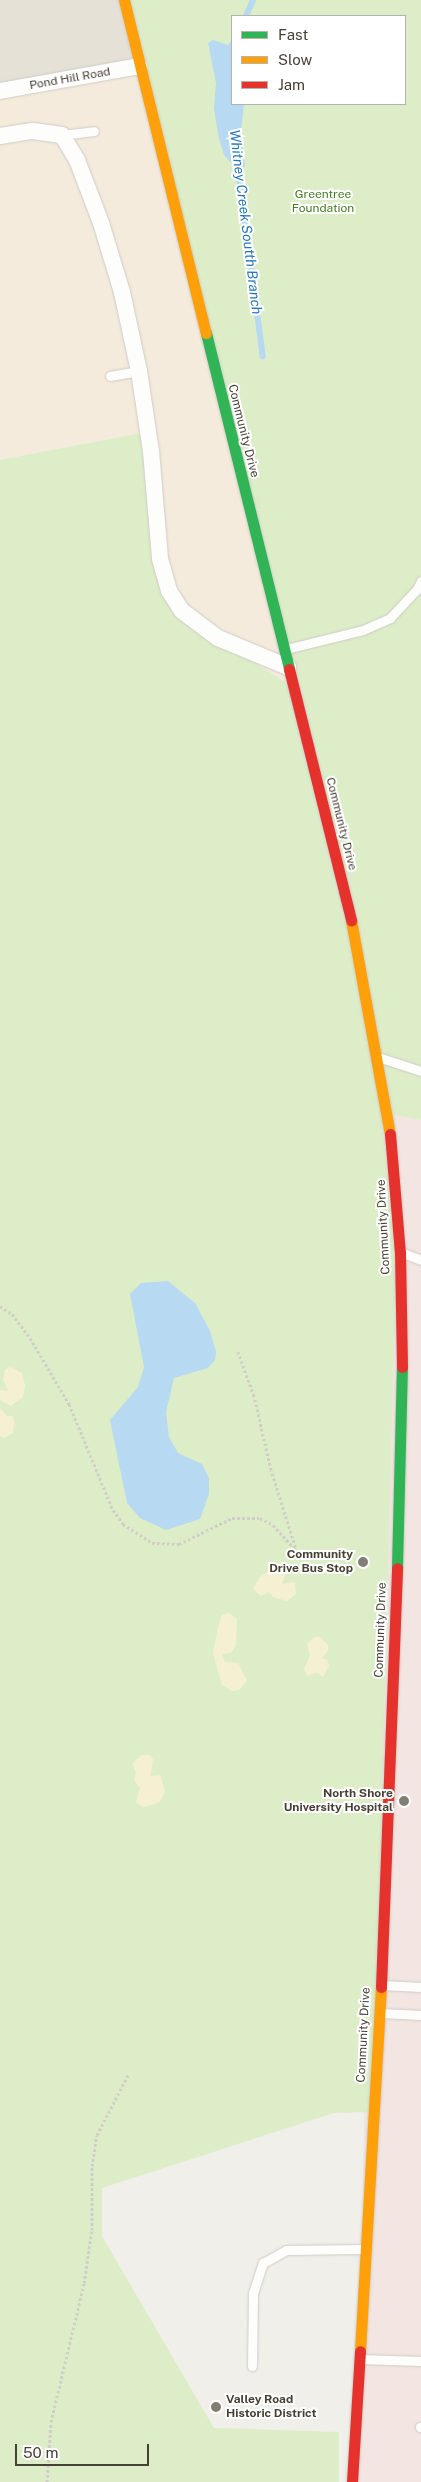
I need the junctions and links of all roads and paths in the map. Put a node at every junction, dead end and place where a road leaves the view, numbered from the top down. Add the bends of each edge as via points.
1 (124, 0) edge
2 (139, 66) junction
3 (0, 91) edge
4 (94, 131) dead end
5 (62, 135) junction
6 (0, 136) edge
7 (139, 371) junction
8 (110, 376) dead end
9 (421, 581) edge
10 (283, 650) junction
11 (288, 667) junction
12 (378, 1057) junction
13 (421, 1071) edge
14 (400, 1252) junction
15 (421, 1261) edge
16 (0, 1306) edge
17 (238, 1352) dead end
18 (381, 1985) junction
19 (421, 1987) edge
20 (380, 2013) junction
21 (421, 2014) edge
22 (128, 2075) dead end
23 (366, 2249) junction
24 (359, 2359) junction
25 (421, 2361) edge
26 (252, 2366) dead end
27 (46, 2482) edge
28 (352, 2482) edge

1 - 2 main road, Community Drive
2 - 3 street, Pond Hill Road
2 - 10 main road, Community Drive
4 - 5 lane
5 - 6 street via 33,132
5 - 7 street via 77,160 109,246
7 - 8 lane
7 - 11 street via 151,451 160,559 169,591 182,611 206,629 233,645
9 - 10 lane via 418,589 390,618 363,630
10 - 11 main road, Community Drive
11 - 12 main road, Community Drive via 350,914
12 - 13 lane
12 - 14 main road, Community Drive via 394,1160
14 - 15 lane
14 - 18 main road, Community Drive via 402,1365 398,1559
16 - 17 path via 12,1314 30,1338 69,1404 113,1510 123,1524 152,1543 179,1544 232,1518 260,1518 273,1525 297,1552 271,1470 254,1396
18 - 19 lane
18 - 20 main road, Community Drive
20 - 21 lane
20 - 23 main road, Community Drive
22 - 27 path via 97,2135 92,2166 92,2230 84,2283 51,2422
23 - 24 main road, Community Drive
23 - 26 lane via 286,2250 264,2263 253,2293
24 - 25 lane
24 - 28 main road, Community Drive

